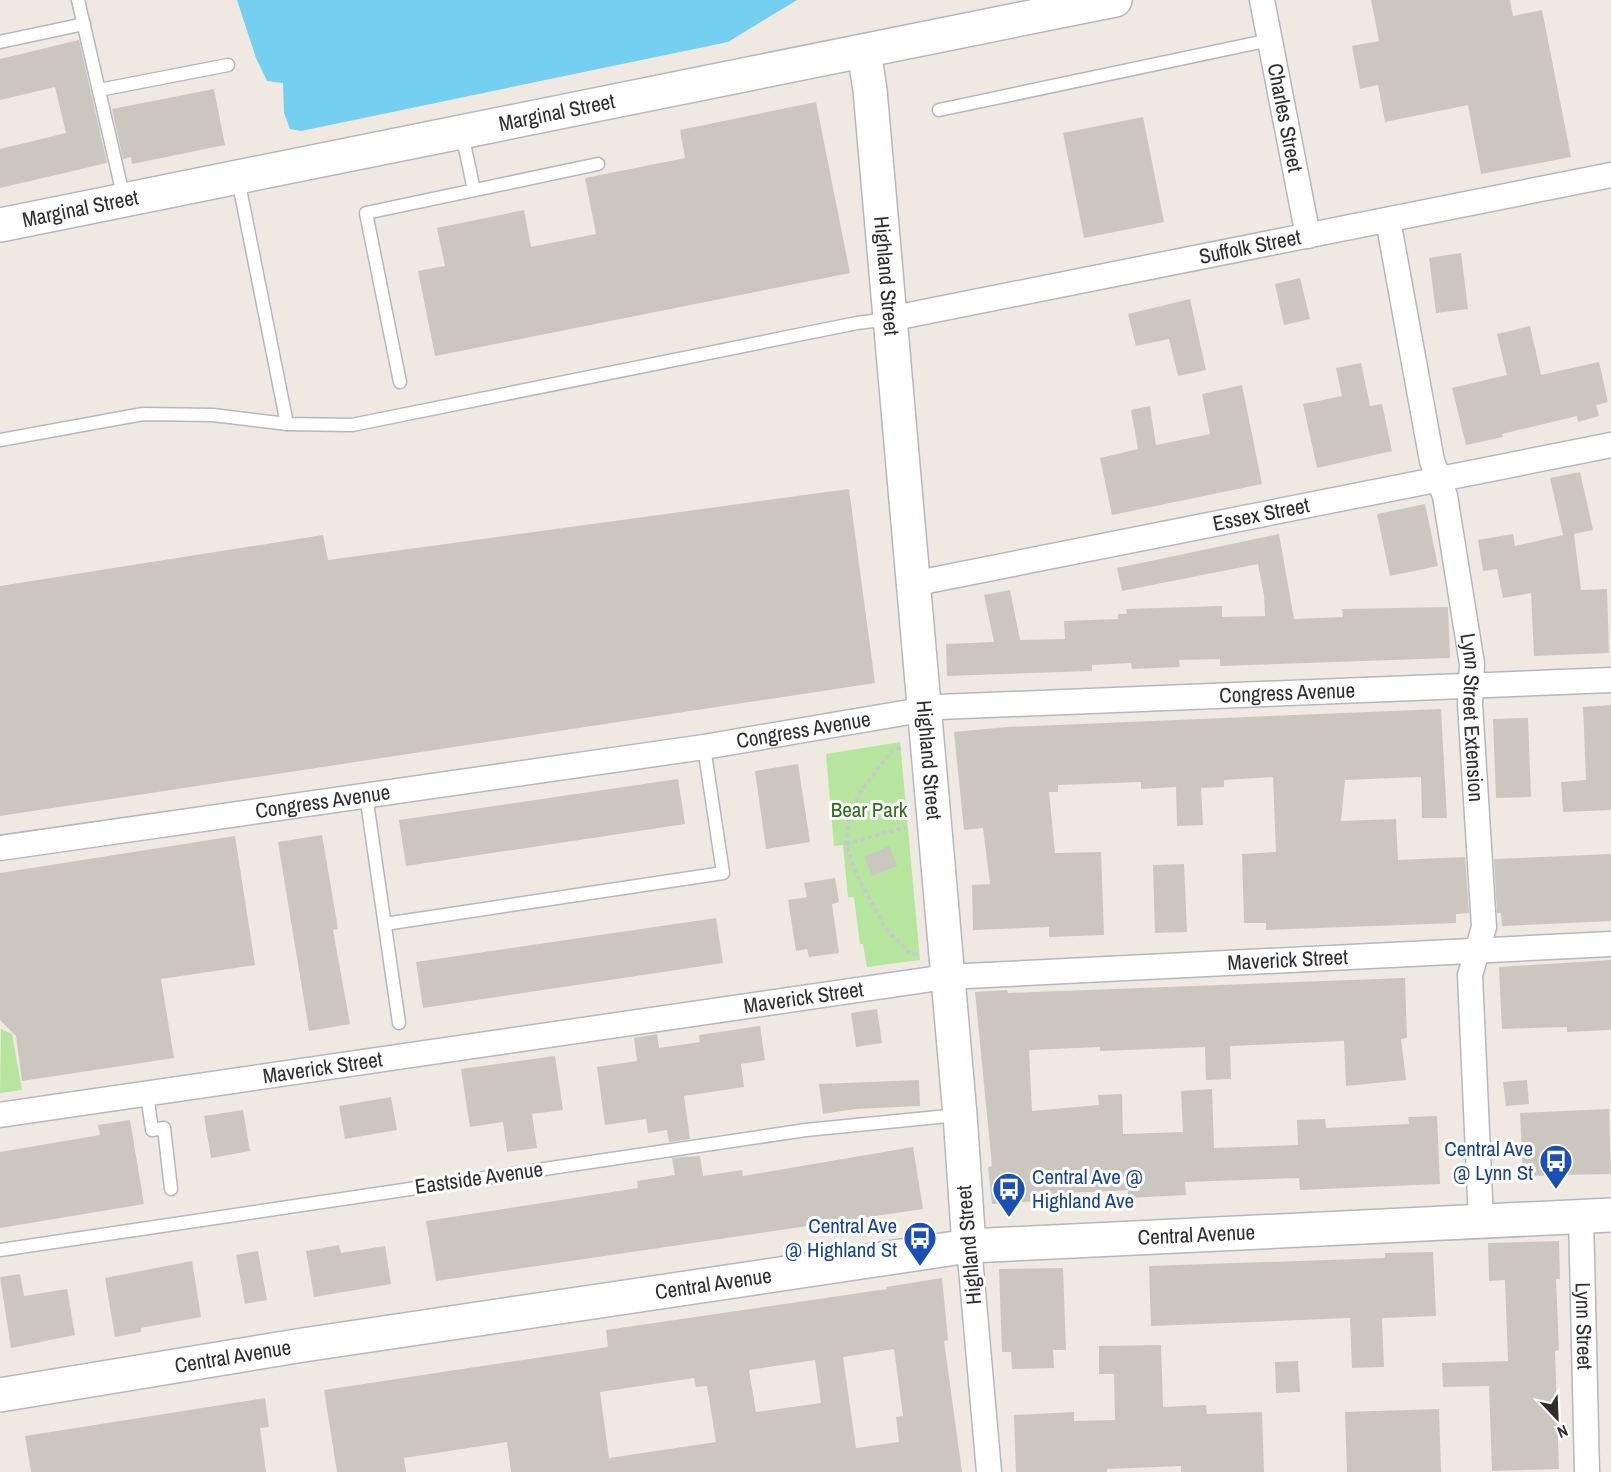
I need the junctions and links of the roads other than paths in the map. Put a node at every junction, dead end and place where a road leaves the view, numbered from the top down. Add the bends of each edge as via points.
1 (78, 0) edge
2 (1115, 0) edge
3 (1262, 0) edge
4 (84, 24) junction
5 (1270, 40) junction
6 (0, 42) edge
7 (864, 51) junction
8 (228, 65) dead end
9 (99, 90) junction
10 (939, 110) dead end
11 (462, 133) junction
12 (598, 164) dead end
13 (1611, 175) edge
14 (238, 178) junction
15 (474, 190) junction
16 (125, 201) junction
17 (1388, 220) junction
18 (0, 225) edge
19 (1308, 236) junction
20 (889, 319) junction
21 (400, 382) dead end
22 (287, 424) junction
23 (0, 440) edge
24 (1611, 445) edge
25 (1439, 480) junction
26 (912, 584) junction
27 (1611, 680) edge
28 (1471, 685) junction
29 (923, 709) junction
30 (704, 747) junction
31 (366, 795) junction
32 (0, 848) edge
33 (385, 924) junction
34 (1611, 944) edge
35 (1476, 951) junction
36 (946, 976) junction
37 (399, 1023) dead end
38 (147, 1094) junction
39 (0, 1115) edge
40 (960, 1115) junction
41 (171, 1189) dead end
42 (1596, 1216) edge
43 (1481, 1221) junction
44 (969, 1246) junction
45 (0, 1250) edge
46 (0, 1395) edge
47 (989, 1472) edge
48 (1587, 1472) edge

1 - 4 lane
2 - 7 street, Marginal Street
3 - 5 street, Charles Street
4 - 6 lane
4 - 9 lane
5 - 10 lane
5 - 19 street, Charles Street
7 - 11 street, Marginal Street
7 - 20 street, Highland Street
8 - 9 lane
9 - 16 lane
11 - 14 street, Marginal Street
11 - 15 lane
12 - 15 lane
13 - 17 street, Suffolk Street
14 - 16 street, Marginal Street
14 - 22 lane
15 - 21 lane via 366,213
16 - 18 street, Marginal Street
17 - 19 street, Suffolk Street
17 - 25 street, Lynn Street Extension via 1432,461
19 - 20 street, Suffolk Street
20 - 22 lane via 352,425
20 - 26 street, Highland Street
22 - 23 lane via 213,415 143,414
24 - 25 street, Essex Street
25 - 26 street, Essex Street
25 - 28 street, Lynn Street Extension via 1445,496 1472,664
26 - 29 street, Highland Street
27 - 28 street, Congress Avenue
28 - 29 street, Congress Avenue
28 - 35 street, Lynn Street Extension via 1484,927
29 - 30 street, Congress Avenue
29 - 36 street, Highland Street
30 - 31 street, Congress Avenue
30 - 33 lane via 723,873
31 - 32 street, Congress Avenue
31 - 33 lane
33 - 37 lane
34 - 35 street, Maverick Street
35 - 36 street, Maverick Street
35 - 43 street, Lynn Street Extension via 1470,975
36 - 38 street, Maverick Street
36 - 40 street, Highland Street
38 - 39 street, Maverick Street
38 - 41 lane via 152,1130 164,1128
40 - 44 street, Highland Street
40 - 45 lane, Eastside Avenue via 806,1130
42 - 43 street, Central Avenue
42 - 48 street, Lynn Street
43 - 44 street, Central Avenue
44 - 46 street, Central Avenue via 303,1345
44 - 47 street, Highland Street

